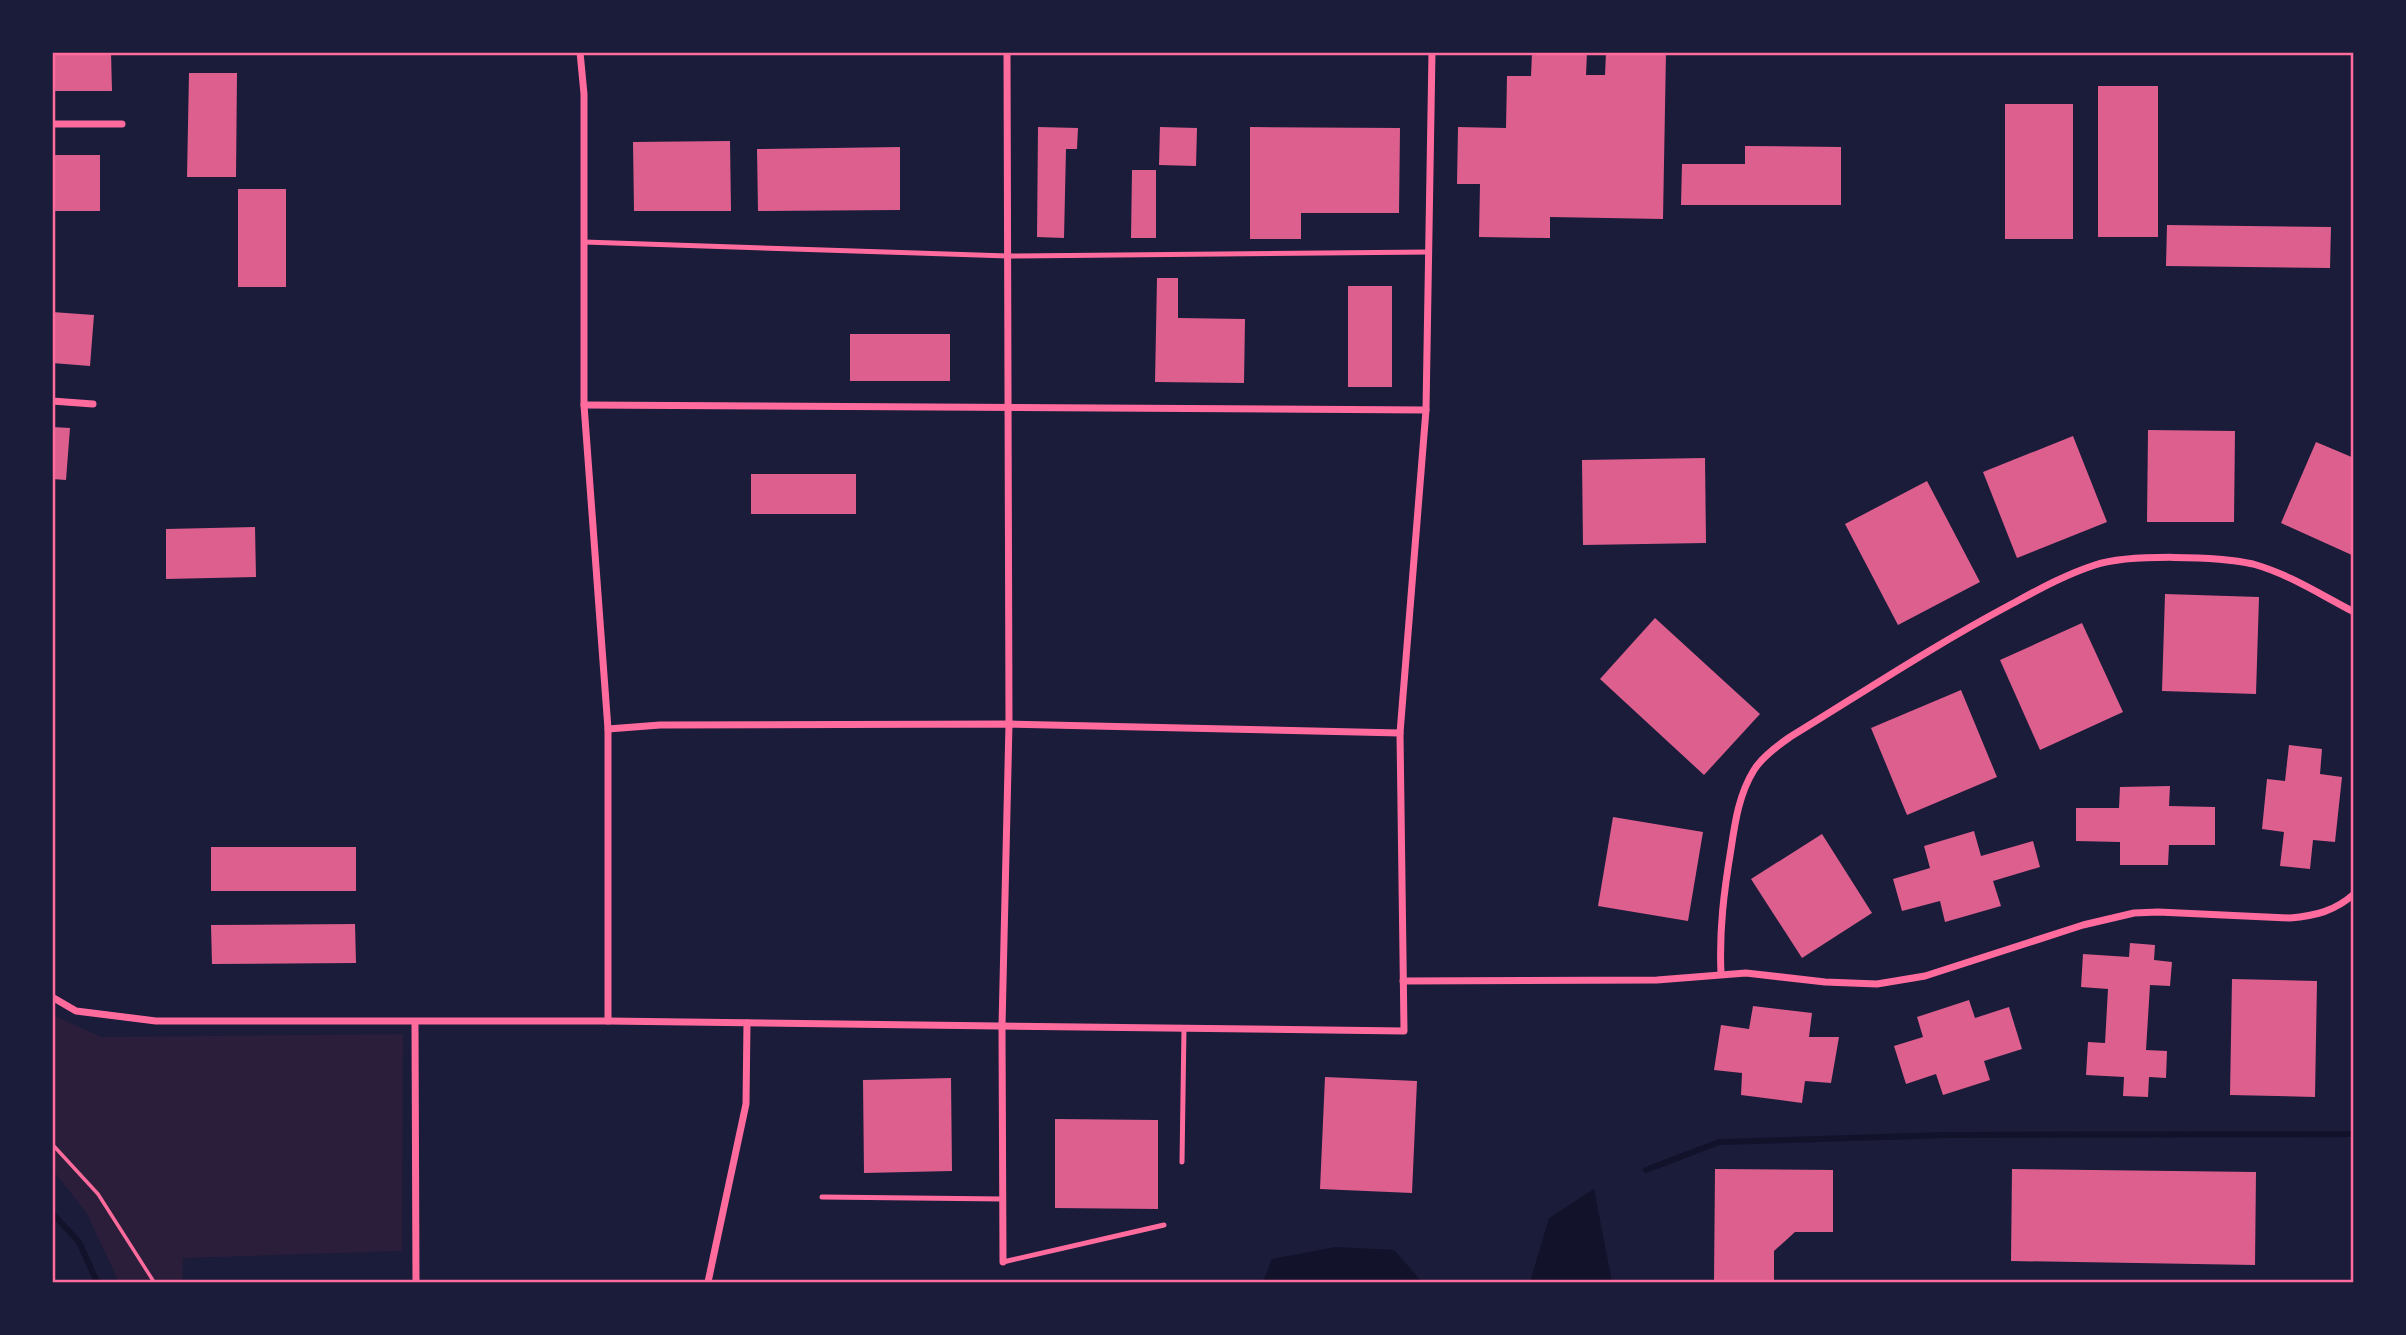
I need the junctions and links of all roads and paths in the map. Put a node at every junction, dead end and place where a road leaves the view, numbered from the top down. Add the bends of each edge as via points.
1 (580, 52) edge
2 (1007, 52) edge
3 (1432, 52) edge
4 (52, 124) edge
5 (122, 124) dead end
6 (584, 243) junction
7 (1429, 253) junction
8 (1008, 256) junction
9 (52, 401) edge
10 (93, 404) dead end
11 (584, 405) junction
12 (1008, 407) junction
13 (1426, 410) junction
14 (2354, 612) edge
15 (1009, 724) junction
16 (608, 729) junction
17 (1400, 733) junction
18 (2354, 894) edge
19 (1721, 974) junction
20 (1403, 981) junction
21 (52, 997) edge
22 (608, 1021) junction
23 (415, 1023) junction
24 (747, 1023) junction
25 (1002, 1026) junction
26 (1184, 1028) junction
27 (52, 1144) edge
28 (1182, 1162) dead end
29 (822, 1197) dead end
30 (1003, 1199) junction
31 (1164, 1225) dead end
32 (1003, 1262) joint
33 (153, 1283) edge
34 (416, 1283) edge
35 (708, 1283) edge

1 - 6 street
2 - 8 street
3 - 7 street
4 - 5 street
6 - 8 lane
6 - 11 street
7 - 8 lane
7 - 13 street
8 - 12 street
9 - 10 street
11 - 12 street
11 - 16 street
12 - 13 street
12 - 15 street
13 - 17 street
14 - 19 street via 2253,564 2133,559 2073,573 1974,624 1790,737 1755,769 1737,814 1726,878 1720,924
15 - 16 street
15 - 17 street
15 - 25 street
16 - 22 street
17 - 20 street
18 - 19 street via 2326,912 2308,917 2158,912 2108,918 1898,982 1853,984
19 - 20 street via 1657,980
20 - 26 street via 1404,1031
21 - 23 street via 76,1011 156,1021
22 - 23 street
22 - 24 street
23 - 34 street
24 - 25 street
24 - 35 street via 746,1104
25 - 26 street
25 - 30 street
26 - 28 lane
27 - 33 path via 98,1194
29 - 30 lane
30 - 32 street
31 - 32 lane

